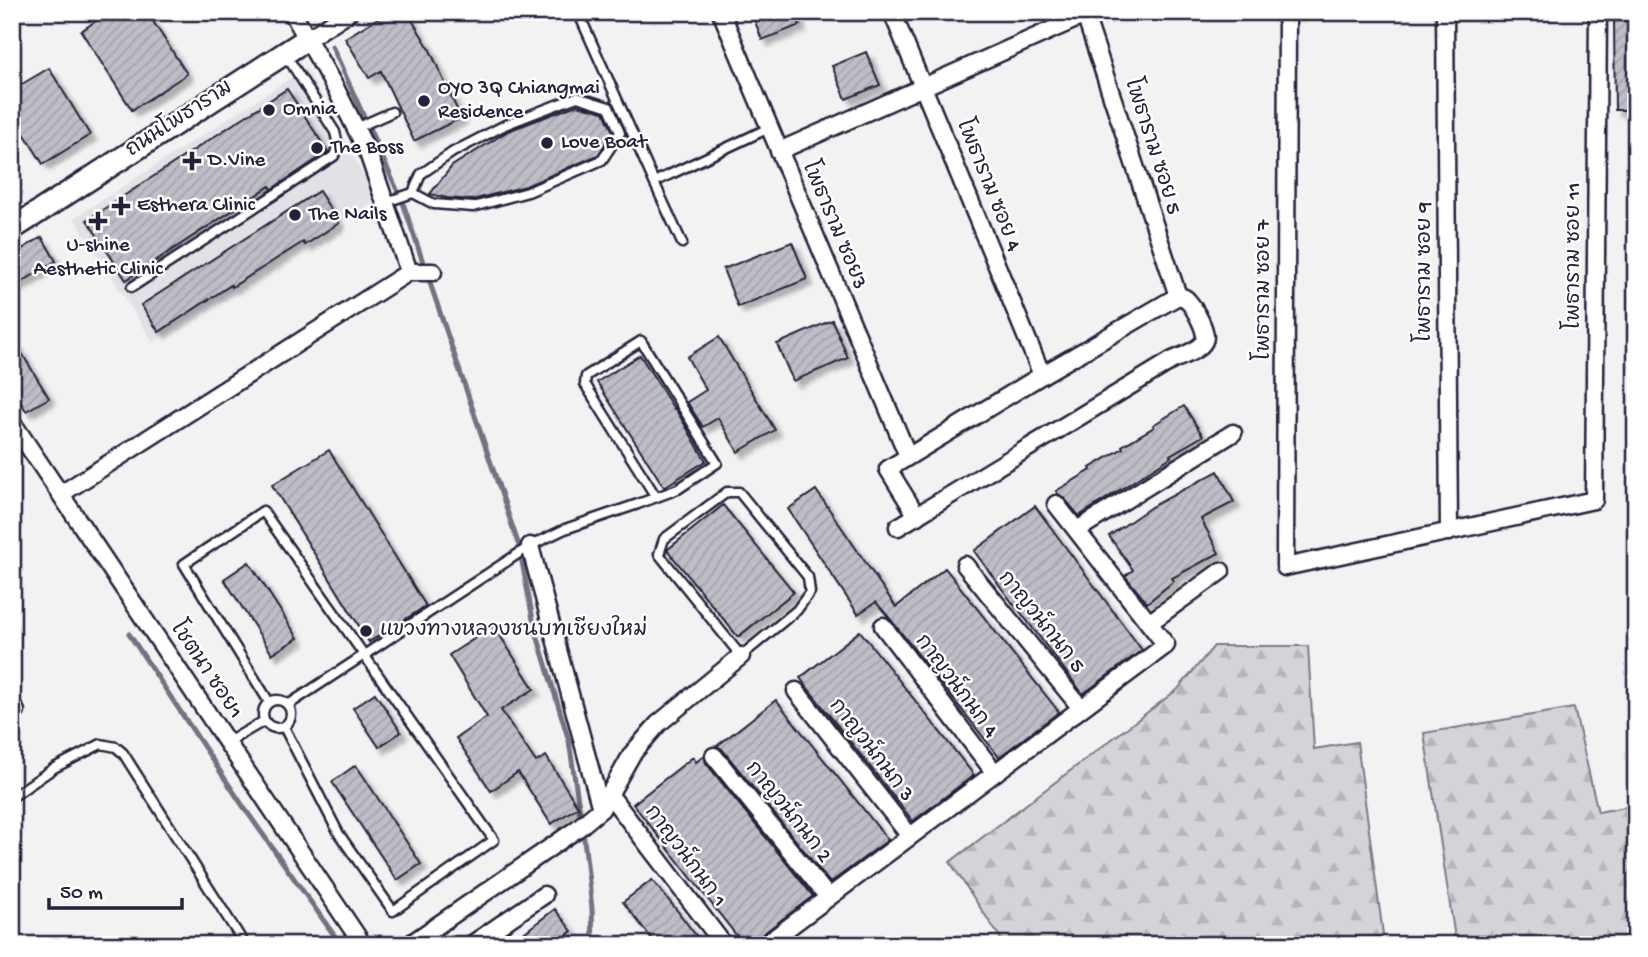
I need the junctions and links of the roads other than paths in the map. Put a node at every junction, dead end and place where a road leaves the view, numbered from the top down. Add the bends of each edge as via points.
1 (292, 12) edge
2 (578, 12) edge
3 (720, 12) edge
4 (892, 12) edge
5 (1112, 12) edge
6 (1287, 12) edge
7 (1445, 12) edge
8 (1598, 12) edge
9 (343, 14) edge
10 (1084, 14) edge
11 (307, 39) junction
12 (285, 53) junction
13 (923, 87) junction
14 (393, 112) dead end
15 (356, 128) junction
16 (769, 128) junction
17 (779, 151) junction
18 (654, 182) junction
19 (413, 192) junction
20 (386, 202) junction
21 (12, 229) edge
22 (682, 243) dead end
23 (408, 272) junction
24 (433, 272) dead end
25 (132, 287) dead end
26 (1178, 296) junction
27 (1042, 375) junction
28 (12, 422) edge
29 (1233, 433) dead end
30 (908, 456) junction
31 (61, 494) junction
32 (656, 497) junction
33 (1056, 504) dead end
34 (917, 516) junction
35 (898, 527) dead end
36 (1077, 530) junction
37 (1449, 532) junction
38 (530, 545) junction
39 (965, 565) dead end
40 (1220, 571) dead end
41 (1149, 623) junction
42 (883, 626) dead end
43 (364, 656) junction
44 (741, 656) junction
45 (796, 691) dead end
46 (269, 702) junction
47 (288, 705) junction
48 (12, 706) edge
49 (1081, 708) junction
50 (12, 713) edge
51 (264, 721) junction
52 (284, 727) junction
53 (228, 742) junction
54 (714, 756) dead end
55 (995, 773) junction
56 (12, 797) edge
57 (605, 801) junction
58 (910, 836) junction
59 (544, 895) dead end
60 (828, 897) junction
61 (245, 945) edge
62 (363, 945) edge
63 (409, 945) edge
64 (471, 945) edge
65 (724, 945) edge
66 (765, 945) edge

1 - 11 street
2 - 18 lane
3 - 16 street, โพธาราม ซอย3
4 - 13 street, โพธาราม ซอย 4
5 - 10 street
6 - 37 street, โพธาราม ซอย 7 via 1285,568
7 - 37 street, โพธาราม ซอย 9
8 - 37 street, โพธาราม ซอย 11 via 1594,500
9 - 11 street, ถนนโพธาราม
10 - 13 street
10 - 26 street, โพธาราม ซอย 5
11 - 12 street, ถนนโพธาราม
11 - 15 street
12 - 21 street, ถนนโพธาราม
12 - 25 lane via 335,132 338,145 334,156
13 - 17 street
13 - 27 street, โพธาราม ซอย 4
14 - 15 lane
15 - 20 street
16 - 17 street, โพธาราม ซอย3
16 - 18 lane
17 - 30 street, โพธาราม ซอย3
18 - 22 lane
19 - 19 lane via 421,174 453,152 507,124 577,97 609,107 620,133 602,160 528,192 473,207 434,204
19 - 20 lane
20 - 23 street
23 - 24 street
23 - 31 street
26 - 27 street
26 - 34 street via 1188,301 1204,329 1206,337 1198,348
27 - 30 street
28 - 31 street, โชตนา ซอย1
29 - 36 street
30 - 34 street via 888,469
31 - 53 street, โชตนา ซอย1
32 - 32 lane via 678,489 717,463 642,341 586,376 585,384
32 - 38 lane
33 - 36 street
34 - 35 street
36 - 41 street
38 - 43 lane
38 - 57 street
39 - 49 street, กาญวน์กนก 5
40 - 41 street
41 - 49 street via 1166,645
42 - 55 street, กาญวน์กนก 4
43 - 46 lane via 263,511 184,564
43 - 47 lane
43 - 52 lane via 494,840 393,911 339,834
44 - 44 lane via 659,554 664,539 727,492 740,492 808,578 810,592 797,610
44 - 57 street via 658,724 632,754
45 - 58 street, กาญวน์กนก 3
46 - 47 lane via 276,699
46 - 51 lane via 262,711
47 - 52 lane via 291,714
48 - 50 street via 16,711
49 - 55 street
51 - 52 lane via 274,728
51 - 53 lane
53 - 62 street, โชตนา ซอย1
54 - 60 street, กาญวน์กนก 2
55 - 58 street
56 - 61 lane via 90,749 101,744 116,747
57 - 63 street via 577,829
57 - 65 street, กาญวน์กนก 1
58 - 60 street
59 - 64 street
60 - 66 street

